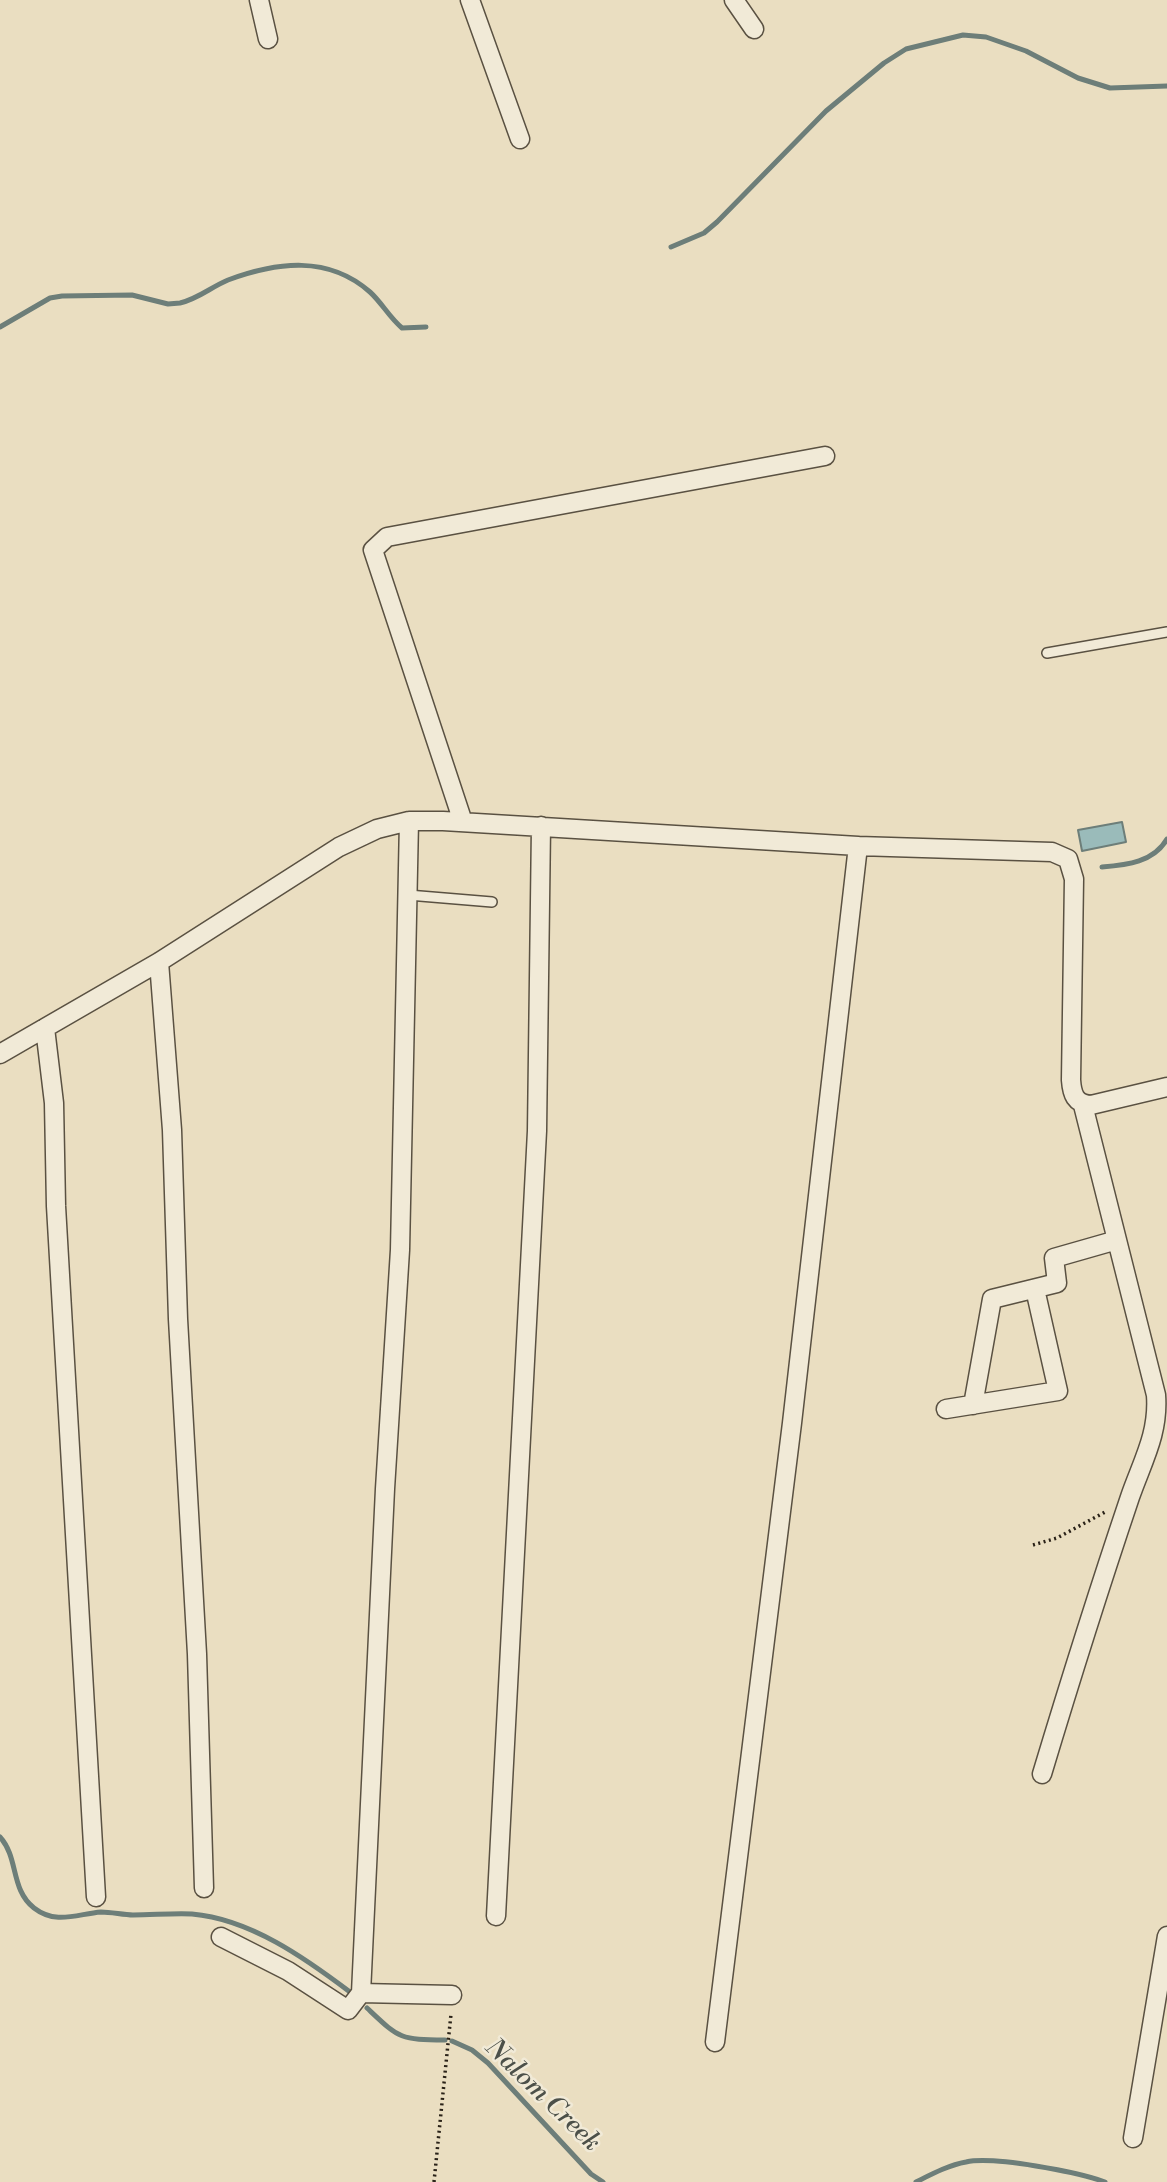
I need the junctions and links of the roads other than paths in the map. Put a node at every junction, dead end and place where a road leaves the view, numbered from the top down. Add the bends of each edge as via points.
1 (259, 0) edge
2 (470, 0) edge
3 (734, 0) edge
4 (754, 29) dead end
5 (268, 38) dead end
6 (520, 139) dead end
7 (825, 456) dead end
8 (1167, 632) edge
9 (1047, 653) dead end
10 (409, 821) junction
11 (463, 822) junction
12 (541, 827) junction
13 (858, 846) junction
14 (408, 895) junction
15 (492, 902) dead end
16 (159, 962) junction
17 (45, 1028) junction
18 (0, 1054) edge
19 (1167, 1087) edge
20 (1083, 1105) junction
21 (1117, 1240) junction
22 (1035, 1289) junction
23 (973, 1405) junction
24 (946, 1409) dead end
25 (1042, 1774) dead end
26 (204, 1888) dead end
27 (96, 1896) dead end
28 (495, 1916) dead end
29 (1167, 1936) edge
30 (221, 1937) dead end
31 (361, 1993) junction
32 (452, 1995) road end
33 (715, 2042) dead end
34 (1133, 2138) dead end

1 - 5 street
2 - 6 street
3 - 4 street
7 - 11 street via 378,542 373,550
8 - 9 lane
10 - 11 street
10 - 14 street
10 - 16 street via 377,829 339,847
11 - 12 street
12 - 13 street
12 - 28 street via 537,1131
13 - 20 street via 1025,850 1052,852 1068,859 1074,879 1071,1080 1074,1097
13 - 33 street via 791,1437
14 - 15 lane
14 - 31 street via 400,1250
16 - 17 street
16 - 26 street via 172,1130
17 - 18 street
17 - 27 street via 54,1103
19 - 20 street
20 - 21 street
21 - 22 street via 1054,1258 1057,1283
21 - 25 street via 1157,1408 1155,1436 1130,1499
22 - 23 street via 992,1299
22 - 23 street via 1058,1391
23 - 24 street
29 - 34 street
30 - 31 street via 288,1971 348,2010
31 - 32 street

